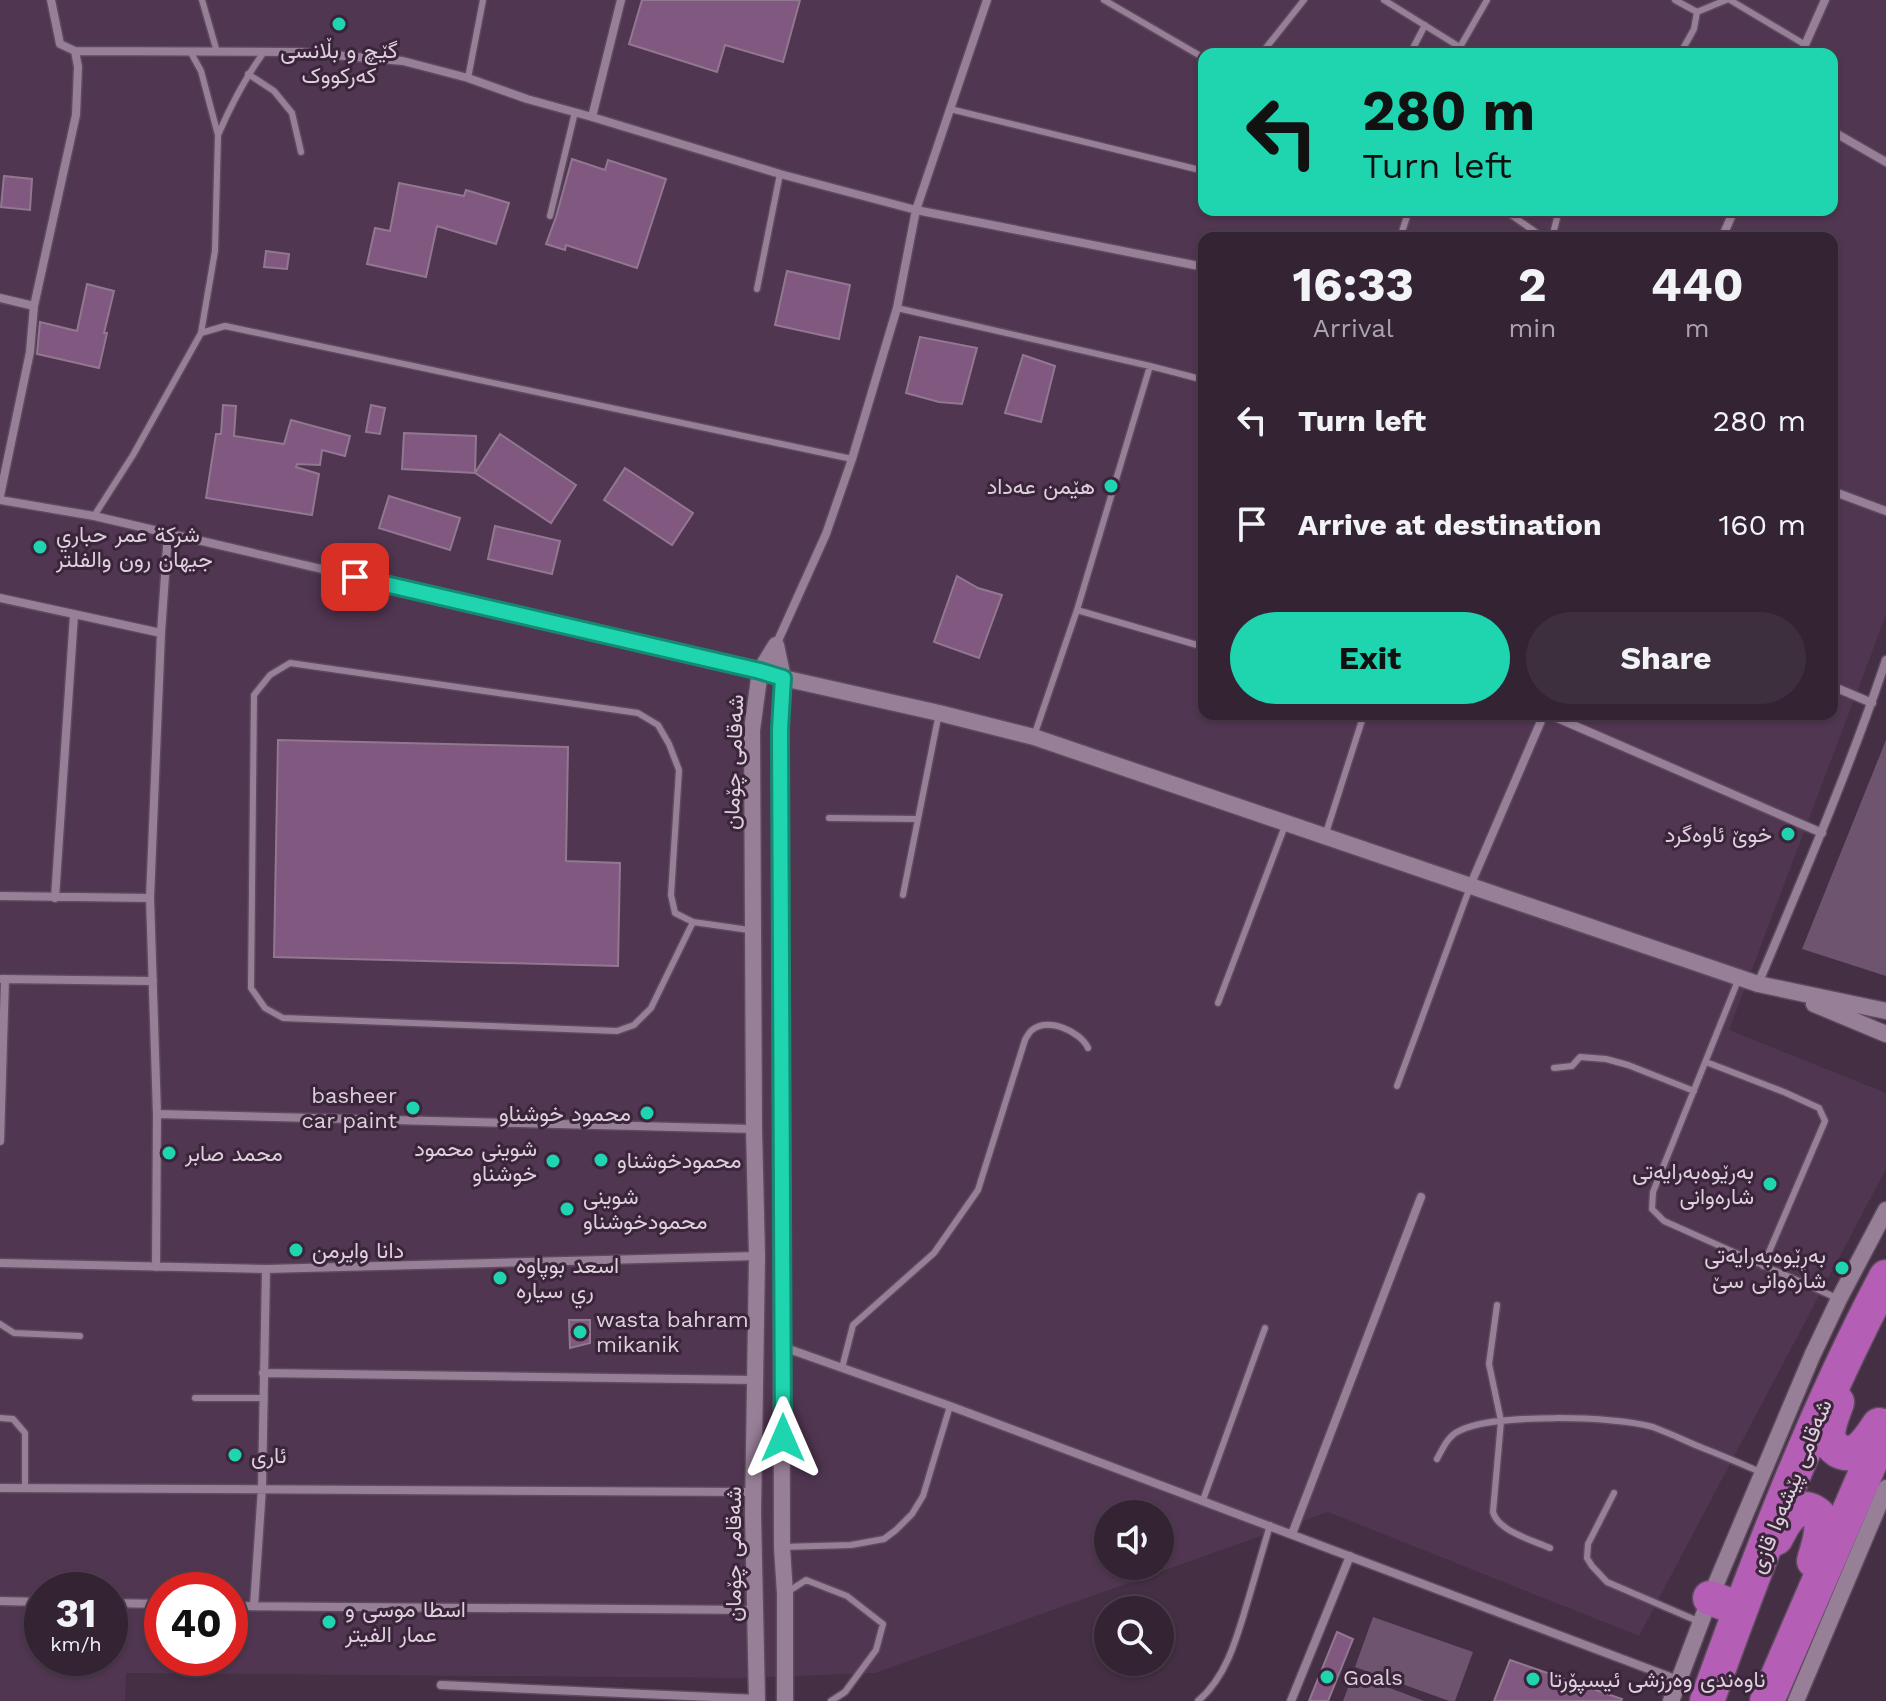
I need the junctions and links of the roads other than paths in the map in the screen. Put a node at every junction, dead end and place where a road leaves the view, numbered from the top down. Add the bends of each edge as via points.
1 (51, 0) edge
2 (202, 0) edge
3 (483, 0) edge
4 (621, 0) edge
5 (987, 0) edge
6 (1104, 0) edge
7 (1304, 0) edge
8 (1384, 0) edge
9 (1487, 0) edge
10 (1675, 0) edge
11 (1728, 0) edge
12 (1825, 0) edge
13 (1697, 12) junction
14 (1425, 25) junction
15 (1804, 44) junction
16 (1460, 47) joint
17 (1266, 48) edge
18 (1413, 48) edge
19 (1683, 48) edge
20 (1803, 48) edge
21 (75, 51) junction
22 (190, 51) junction
23 (217, 52) junction
24 (264, 52) junction
25 (1198, 55) edge
26 (248, 74) junction
27 (468, 78) junction
28 (950, 109) junction
29 (575, 112) junction
30 (592, 117) junction
31 (1838, 134) edge
32 (218, 135) junction
33 (301, 152) dead end
34 (1886, 162) edge
35 (1198, 168) edge
36 (780, 174) junction
37 (916, 210) junction
38 (550, 216) dead end
39 (1513, 216) edge
40 (1535, 232) edge
41 (1198, 266) edge
42 (757, 289) dead end
43 (0, 298) edge
44 (34, 306) junction
45 (897, 308) junction
46 (201, 333) junction
47 (1150, 366) junction
48 (1198, 378) edge
49 (852, 459) junction
50 (1838, 493) edge
51 (0, 498) edge
52 (1886, 511) edge
53 (94, 516) junction
54 (168, 533) junction
55 (0, 598) edge
56 (1077, 610) junction
57 (74, 615) junction
58 (161, 633) junction
59 (776, 645) junction
60 (1198, 645) edge
61 (1886, 660) edge
62 (760, 671) junction
63 (783, 678) junction
64 (1838, 689) edge
65 (1872, 703) junction
66 (939, 713) junction
67 (1362, 720) edge
68 (1543, 720) edge
69 (1560, 720) edge
70 (780, 729) junction
71 (752, 730) junction
72 (1034, 737) junction
73 (829, 818) dead end
74 (918, 819) junction
75 (1286, 822) junction
76 (1822, 833) junction
77 (1325, 836) junction
78 (1470, 887) junction
79 (903, 895) dead end
80 (0, 896) edge
81 (55, 898) junction
82 (150, 898) junction
83 (693, 922) junction
84 (753, 931) junction
85 (1740, 977) junction
86 (3, 979) edge
87 (153, 981) junction
88 (1758, 984) junction
89 (1775, 988) junction
90 (1218, 1003) dead end
91 (1886, 1011) edge
92 (1886, 1034) edge
93 (1088, 1048) dead end
94 (1706, 1062) junction
95 (1554, 1068) dead end
96 (1397, 1086) dead end
97 (1694, 1091) junction
98 (1, 1113) edge
99 (157, 1114) junction
100 (754, 1129) junction
101 (0, 1141) edge
102 (1421, 1197) dead end
103 (1886, 1210) edge
104 (757, 1256) junction
105 (0, 1263) edge
106 (1763, 1266) junction
107 (156, 1267) junction
108 (266, 1269) junction
109 (1886, 1277) edge
110 (1497, 1305) dead end
111 (1853, 1305) junction
112 (0, 1324) edge
113 (1265, 1328) dead end
114 (80, 1336) dead end
115 (783, 1347) junction
116 (842, 1368) junction
117 (263, 1373) junction
118 (756, 1380) junction
119 (195, 1398) dead end
120 (263, 1398) junction
121 (950, 1406) junction
122 (1886, 1413) edge
123 (0, 1418) edge
124 (1501, 1421) junction
125 (1886, 1426) edge
126 (1437, 1459) dead end
127 (1763, 1474) junction
128 (0, 1488) edge
129 (25, 1488) junction
130 (262, 1488) junction
131 (1886, 1488) edge
132 (754, 1492) junction
133 (1614, 1493) dead end
134 (1203, 1500) junction
135 (1270, 1525) junction
136 (1292, 1534) junction
137 (782, 1547) junction
138 (1550, 1548) dead end
139 (1350, 1556) junction
140 (785, 1594) junction
141 (0, 1601) edge
142 (24, 1602) edge
143 (1725, 1603) junction
144 (248, 1606) edge
145 (254, 1606) junction
146 (754, 1610) junction
147 (1794, 1635) junction
148 (756, 1659) junction
149 (784, 1659) junction
150 (1678, 1680) junction
151 (441, 1685) dead end
152 (757, 1700) edge
153 (786, 1701) edge
154 (831, 1701) edge
155 (1198, 1701) edge
156 (1291, 1701) edge
157 (1671, 1701) edge
158 (1707, 1701) edge
159 (1767, 1701) edge
160 (1796, 1701) edge

1 - 21 street via 60,44
2 - 23 lane
3 - 27 lane
4 - 30 street
5 - 28 street
6 - 25 lane
7 - 17 lane
8 - 14 lane
9 - 16 lane
10 - 13 lane
11 - 13 lane
11 - 15 lane
12 - 15 street
13 - 19 lane
14 - 16 lane
14 - 18 lane
15 - 20 street
21 - 22 street
21 - 44 street via 76,115
22 - 23 street
22 - 32 lane via 201,71
23 - 24 street
24 - 26 lane
24 - 27 street via 403,61
26 - 32 lane
26 - 33 lane via 274,91 292,113
27 - 29 street
28 - 35 lane
28 - 37 street
29 - 30 street
29 - 38 lane
30 - 36 street
31 - 34 street
32 - 46 lane via 215,251
36 - 37 street
36 - 42 lane
37 - 41 street
37 - 45 street
39 - 40 lane
43 - 44 street
44 - 51 street via 30,352
45 - 47 lane
45 - 49 street
46 - 49 lane via 225,326
46 - 53 lane
47 - 48 lane
47 - 56 lane
49 - 59 street via 826,534
50 - 52 street
51 - 53 street
53 - 54 street
54 - 58 street
54 - 62 street
55 - 57 street
56 - 60 lane
56 - 72 lane
57 - 58 street
57 - 81 street
58 - 82 street
59 - 62 street, شەقامی چۆمان
59 - 63 street, شەقامی چۆمان
61 - 65 street
62 - 63 street
62 - 71 street, شەقامی چۆمان
63 - 66 street
63 - 70 street, شەقامی چۆمان
64 - 65 street
65 - 76 street
66 - 72 street
66 - 74 lane
67 - 77 lane
68 - 78 street
69 - 76 street
70 - 71 street
70 - 115 street, شەقامی چۆمان
71 - 84 street, شەقامی چۆمان
72 - 75 street
73 - 74 lane
74 - 79 lane
75 - 77 street
75 - 90 lane
76 - 88 street
77 - 78 street
78 - 85 street
78 - 96 lane
80 - 81 street
81 - 82 street
82 - 87 street
83 - 83 lane via 675,913 671,895 679,770 658,725 638,713 290,663 270,675 254,695 251,988 265,1008 283,1018 617,1031 634,1025 651,1008
83 - 84 lane
84 - 100 street, شەقامی چۆمان
85 - 88 street
85 - 94 lane
86 - 87 street
86 - 98 street
87 - 99 street
88 - 89 street
89 - 91 street
89 - 92 street
93 - 116 lane via 1060,1027 1032,1030 978,1190 934,1253 853,1325
94 - 97 lane
94 - 106 lane via 1819,1108 1825,1121
95 - 97 lane via 1572,1066 1580,1057 1606,1059
97 - 106 lane via 1653,1192 1652,1209 1664,1221
98 - 101 street
99 - 100 street
99 - 107 street
100 - 104 street, شەقامی چۆمان
102 - 136 street
103 - 111 street
104 - 108 street
104 - 118 street, شەقامی چۆمان
105 - 107 street
106 - 111 lane
107 - 108 street
108 - 117 street
109 - 111 highway, شەقامی پێشەوا قازی
110 - 124 lane via 1489,1364
111 - 122 highway via 1830,1442 1839,1451 1855,1452
111 - 127 street via 1812,1356
111 - 143 highway, شەقامی پێشەوا قازی via 1818,1416
112 - 114 lane via 14,1333
113 - 134 lane
115 - 116 street
115 - 137 street, شەقامی چۆمان
116 - 121 street
117 - 118 street
117 - 120 street
118 - 132 street, شەقامی چۆمان
119 - 120 lane
120 - 130 street
121 - 134 street
121 - 137 lane via 923,1496 896,1530 884,1539 851,1545
123 - 129 lane via 13,1419 25,1433
124 - 126 lane via 1456,1432
124 - 127 lane via 1606,1420 1652,1427
124 - 138 lane via 1496,1522
125 - 147 highway
127 - 143 street
128 - 129 street
129 - 130 street
130 - 132 street
130 - 145 street
131 - 160 street
132 - 146 street, شەقامی چۆمان
133 - 143 lane via 1588,1544 1587,1558 1607,1582
134 - 135 street
135 - 136 street
135 - 155 lane via 1225,1667
136 - 139 street
137 - 140 street, شەقامی چۆمان
139 - 150 street
139 - 156 street
140 - 149 street, شەقامی چۆمان
140 - 154 lane via 806,1580 847,1596 883,1624 876,1650 845,1692
141 - 142 street
143 - 147 highway via 1794,1511 1817,1513 1820,1539
143 - 150 street
143 - 158 highway, شەقامی پێشەوا قازی
144 - 145 street
145 - 146 street
146 - 148 street, شەقامی چۆمان
147 - 159 highway
148 - 149 street
148 - 152 street, شەقامی چۆمان
149 - 153 street, شەقامی چۆمان
150 - 157 street
151 - 152 street

